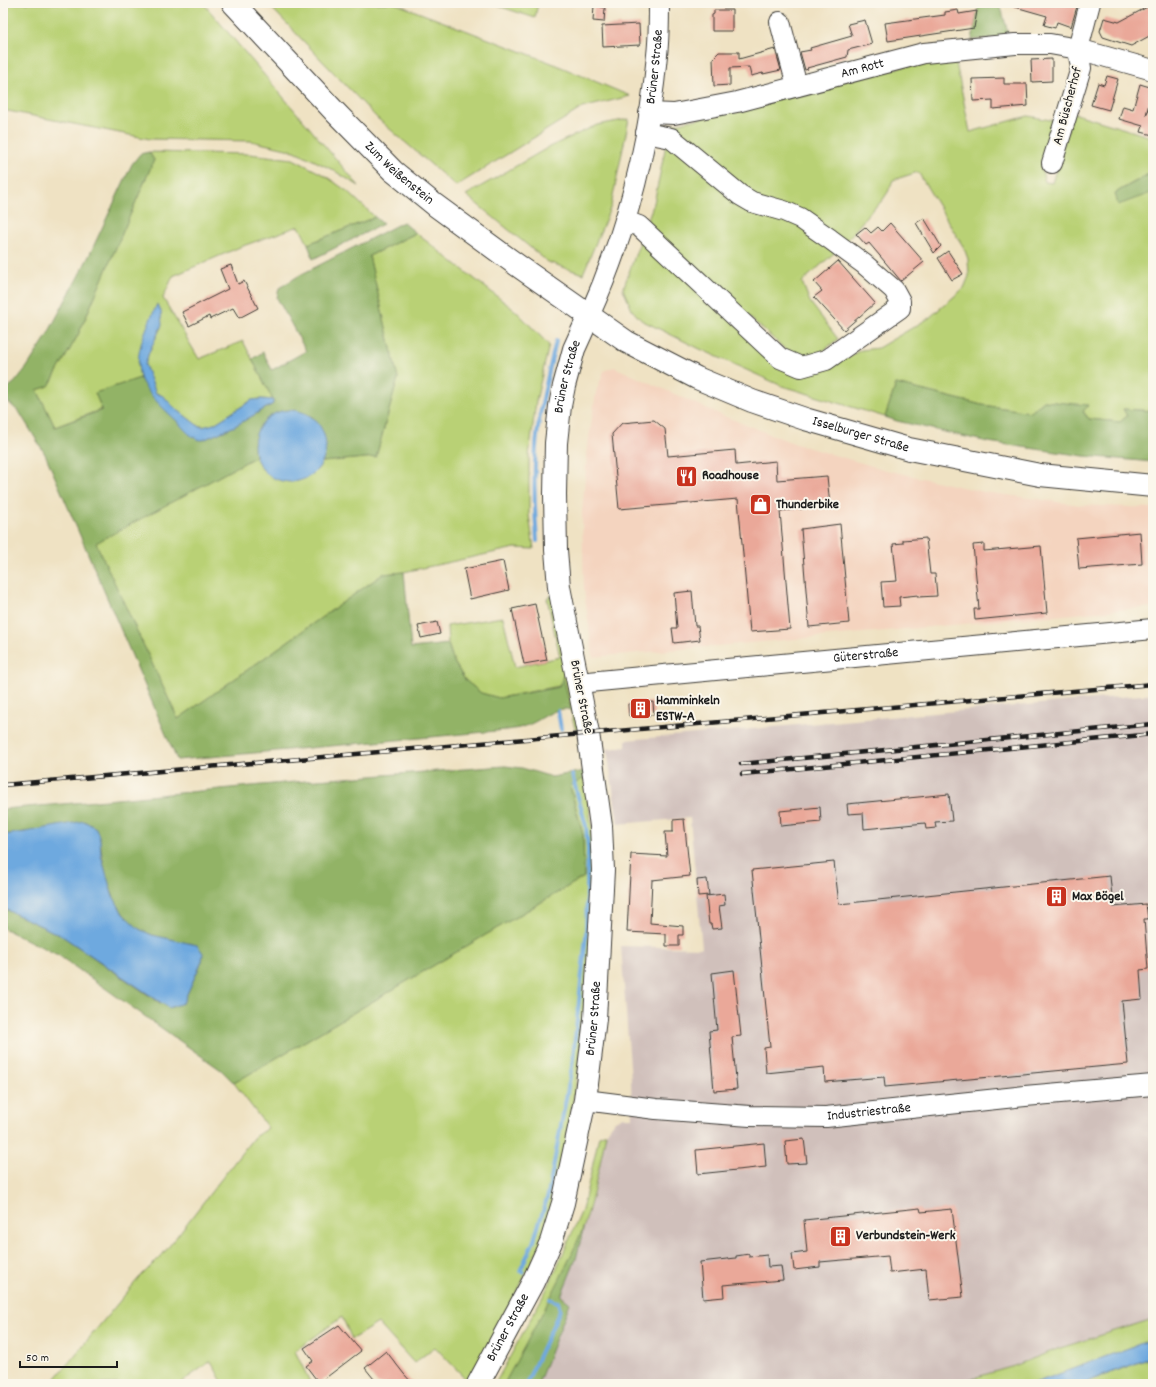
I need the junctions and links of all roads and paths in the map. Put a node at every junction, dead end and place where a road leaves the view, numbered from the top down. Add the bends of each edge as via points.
1 (233, 3) edge
2 (659, 3) edge
3 (1090, 3) edge
4 (780, 22) dead end
5 (1078, 49) junction
6 (1153, 70) edge
7 (797, 86) junction
8 (649, 113) junction
9 (646, 133) junction
10 (1052, 163) dead end
11 (625, 221) junction
12 (589, 316) junction
13 (1153, 486) edge
14 (1153, 629) edge
15 (578, 683) junction
16 (1153, 1085) edge
17 (585, 1100) junction
18 (478, 1384) edge

1 - 12 main road, Zum Weißenstein via 393,171 435,205
2 - 8 street, Brüner Straße via 657,55
3 - 5 street
4 - 7 street
5 - 6 street, Am Rott
5 - 7 street, Am Rott via 1050,44 1015,44 924,53
5 - 10 street, Am Büscherhof via 1081,68
7 - 8 street, Am Rott via 737,102 674,114
8 - 9 street, Brüner Straße
9 - 11 street, Brüner Straße via 633,197
9 - 11 street via 671,138 752,202 800,218 864,264 894,290 900,301 900,308 826,360 801,367 780,358 639,226
11 - 12 street, Brüner Straße via 603,285
12 - 13 main road, Isselburger Straße via 626,342 697,378 805,419 909,449 1040,475
12 - 15 main road, Brüner Straße via 574,349 564,386 554,460 559,587
14 - 15 street, Güterstraße
15 - 17 main road, Brüner Straße via 600,818 603,870 595,1019
16 - 17 street, Industriestraße via 826,1117 750,1116 664,1110
17 - 18 main road, Brüner Straße via 552,1242

